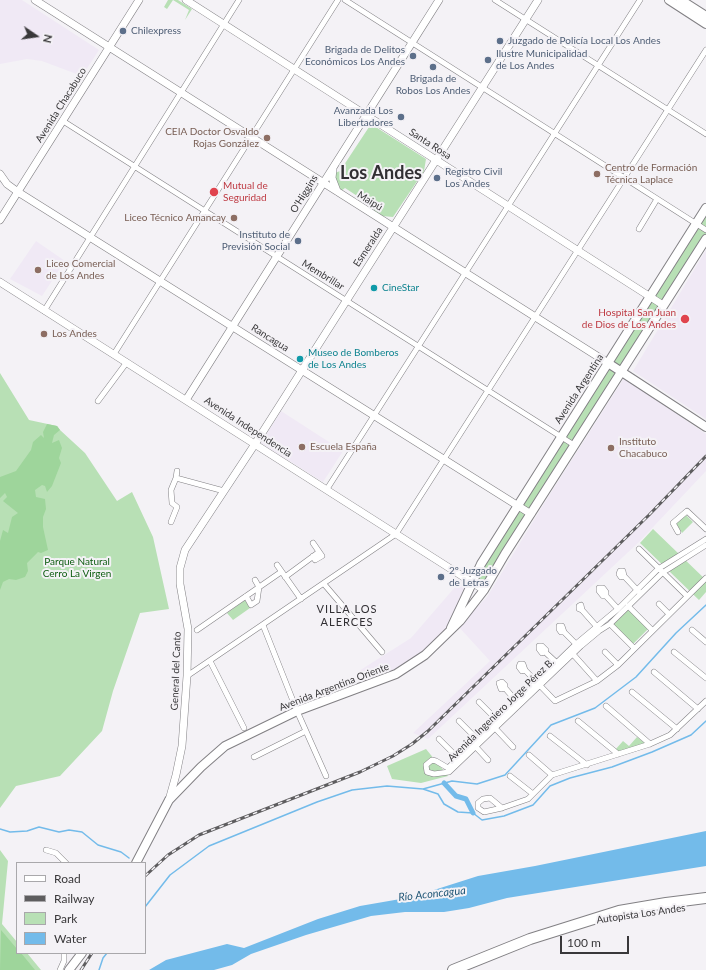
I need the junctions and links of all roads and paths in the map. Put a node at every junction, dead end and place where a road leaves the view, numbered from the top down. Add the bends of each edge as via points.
1 (34, 0) edge
2 (139, 0) edge
3 (186, 0) edge
4 (239, 0) edge
5 (338, 0) edge
6 (345, 0) edge
7 (439, 0) edge
8 (495, 0) edge
9 (538, 0) edge
10 (640, 0) edge
11 (670, 0) edge
12 (681, 0) edge
13 (43, 2) edge
14 (706, 16) edge
15 (526, 20) junction
16 (224, 24) junction
17 (706, 24) edge
18 (412, 43) junction
19 (109, 47) junction
20 (706, 50) edge
21 (597, 65) junction
22 (294, 69) junction
23 (482, 88) junction
24 (181, 93) junction
25 (668, 109) junction
26 (366, 115) junction
27 (63, 121) junction
28 (378, 123) junction
29 (360, 125) junction
30 (553, 133) junction
31 (706, 134) edge
32 (251, 137) junction
33 (427, 154) junction
34 (436, 160) junction
35 (334, 164) junction
36 (135, 166) junction
37 (427, 173) junction
38 (0, 174) edge
39 (624, 178) junction
40 (323, 183) junction
41 (18, 192) junction
42 (338, 192) junction
43 (657, 199) junction
44 (507, 205) junction
45 (706, 208) edge
46 (204, 211) junction
47 (399, 217) junction
48 (380, 219) junction
49 (0, 220) edge
50 (696, 224) junction
51 (393, 227) junction
52 (639, 229) dead end
53 (706, 230) edge
54 (90, 237) junction
55 (706, 239) edge
56 (577, 250) junction
57 (276, 256) junction
58 (464, 272) junction
59 (160, 281) junction
60 (0, 282) edge
61 (650, 296) junction
62 (346, 300) junction
63 (663, 305) junction
64 (44, 311) junction
65 (534, 316) junction
66 (232, 326) junction
67 (417, 346) junction
68 (114, 354) junction
69 (126, 362) junction
70 (608, 363) junction
71 (301, 370) junction
72 (621, 372) junction
73 (487, 390) junction
74 (186, 400) junction
75 (98, 401) dead end
76 (373, 415) junction
77 (706, 427) edge
78 (560, 436) junction
79 (255, 444) junction
80 (574, 445) junction
81 (443, 458) junction
82 (177, 471) dead end
83 (176, 478) junction
84 (327, 489) junction
85 (224, 491) junction
86 (518, 506) junction
87 (531, 514) junction
88 (171, 522) dead end
89 (706, 528) edge
90 (678, 532) dead end
91 (396, 534) junction
92 (706, 539) edge
93 (314, 544) dead end
94 (706, 545) edge
95 (639, 549) dead end
96 (693, 551) junction
97 (277, 565) dead end
98 (660, 571) junction
99 (281, 572) junction
100 (624, 576) dead end
101 (285, 577) junction
102 (706, 578) edge
103 (255, 580) dead end
104 (471, 581) junction
105 (324, 584) junction
106 (260, 587) junction
107 (484, 590) junction
108 (639, 592) junction
109 (246, 596) junction
110 (606, 596) dead end
111 (687, 596) junction
112 (301, 600) junction
113 (658, 604) dead end
114 (628, 606) junction
115 (582, 610) dead end
116 (618, 610) junction
117 (669, 614) junction
118 (610, 624) junction
119 (263, 625) junction
120 (599, 628) junction
121 (197, 630) dead end
122 (652, 630) junction
123 (692, 630) dead end
124 (564, 632) dead end
125 (449, 633) junction
126 (706, 642) edge
127 (576, 644) junction
128 (634, 648) junction
129 (382, 652) dead end
130 (545, 652) dead end
131 (605, 652) dead end
132 (674, 652) dead end
133 (571, 653) junction
134 (210, 661) junction
135 (557, 663) junction
136 (618, 665) junction
137 (525, 670) dead end
138 (654, 672) dead end
139 (187, 676) junction
140 (706, 678) edge
141 (597, 681) junction
142 (538, 684) junction
143 (505, 688) dead end
144 (632, 692) dead end
145 (706, 701) edge
146 (479, 702) dead end
147 (518, 702) junction
148 (606, 706) dead end
149 (698, 709) junction
150 (297, 711) junction
151 (459, 721) dead end
152 (498, 721) junction
153 (578, 721) dead end
154 (244, 728) dead end
155 (495, 728) junction
156 (677, 729) junction
157 (306, 731) junction
158 (550, 736) dead end
159 (439, 739) dead end
160 (478, 740) junction
161 (650, 744) junction
162 (476, 747) junction
163 (513, 747) dead end
164 (618, 754) junction
165 (529, 755) dead end
166 (254, 757) dead end
167 (460, 760) junction
168 (483, 765) dead end
169 (587, 765) junction
170 (552, 775) junction
171 (326, 776) dead end
172 (510, 776) dead end
173 (533, 794) junction
174 (169, 800) junction
175 (502, 808) dead end
176 (46, 850) dead end
177 (65, 862) edge
178 (137, 862) edge
179 (706, 898) edge
180 (706, 905) edge
181 (576, 924) junction
182 (64, 954) edge
183 (81, 954) edge
184 (60, 970) edge
185 (69, 970) edge
186 (453, 970) edge

1 - 13 main road, Maipú
2 - 19 main road, Avenida Chacabuco
3 - 16 main road, Santa Rosa
4 - 16 street
5 - 22 street
6 - 18 street
7 - 18 main road, O'Higgins
8 - 15 street
9 - 15 main road, Esmeralda
10 - 21 street
11 - 17 main road
12 - 14 main road
13 - 19 main road, Maipú
15 - 21 street
15 - 23 main road, Esmeralda
16 - 22 main road, Santa Rosa
16 - 24 street
18 - 23 street
18 - 26 main road, O'Higgins
19 - 24 main road, Maipú
19 - 27 main road, Avenida Chacabuco
20 - 25 street
21 - 25 street
21 - 30 street
22 - 26 main road, Santa Rosa
22 - 32 street
23 - 30 street
23 - 34 main road, Esmeralda
24 - 32 main road, Maipú
24 - 36 street
25 - 31 street
25 - 39 street
26 - 28 main road, Santa Rosa
26 - 29 main road, O'Higgins
27 - 36 street, Membrillar
27 - 41 main road, Avenida Chacabuco
28 - 29 main road via 371,120
28 - 33 main road, Santa Rosa
29 - 35 main road, O'Higgins
30 - 39 street
30 - 44 street
32 - 40 main road, Maipú
32 - 46 street
33 - 34 main road, Santa Rosa
33 - 37 main road via 430,164
34 - 37 main road, Esmeralda
34 - 44 main road, Santa Rosa
35 - 40 main road, O'Higgins
35 - 42 main road via 332,178
36 - 46 street, Membrillar
36 - 54 street
37 - 47 main road, Esmeralda
38 - 41 main road, Rancagua via 7,184
39 - 43 street
39 - 56 street
40 - 42 main road, Maipú
40 - 57 main road, O'Higgins
41 - 49 main road, Avenida Chacabuco
41 - 54 main road, Rancagua
42 - 48 main road, Maipú
43 - 50 street
43 - 52 street
44 - 56 main road, Santa Rosa
44 - 58 street
45 - 50 main road, Avenida Argentina
46 - 57 street, Membrillar
46 - 59 street
47 - 48 main road via 391,220
47 - 51 main road, Esmeralda
48 - 51 main road, Maipú
50 - 53 street
50 - 61 main road, Avenida Argentina
51 - 58 main road, Maipú
51 - 62 main road, Esmeralda
54 - 59 main road, Rancagua
54 - 64 street
55 - 63 main road
56 - 61 main road, Santa Rosa
56 - 65 street
57 - 62 street, Membrillar
57 - 66 main road, O'Higgins
58 - 65 main road, Maipú
58 - 67 street
59 - 66 main road, Rancagua
59 - 68 street
60 - 64 main road, Avenida Independencia
61 - 63 main road, Santa Rosa
61 - 70 main road, Avenida Argentina
62 - 67 street, Membrillar
62 - 71 main road, Esmeralda
63 - 72 main road
64 - 68 main road, Avenida Independencia
65 - 70 main road, Maipú
65 - 73 street
66 - 71 main road, Rancagua
66 - 74 main road, O'Higgins
67 - 73 street, Membrillar
67 - 76 street
68 - 69 main road, Avenida Independencia
69 - 74 main road, Avenida Independencia
69 - 75 street
70 - 72 main road, Maipú
70 - 78 main road, Avenida Argentina
71 - 76 main road, Rancagua
71 - 79 main road, Esmeralda
72 - 77 main road, Maipú
72 - 80 main road
73 - 78 street, Membrillar
73 - 81 street
74 - 79 main road, Avenida Independencia
76 - 81 main road, Rancagua
76 - 84 street
78 - 80 street, Membrillar
78 - 86 main road, Avenida Argentina
79 - 84 main road, Avenida Independencia
79 - 85 main road, General del Canto
80 - 87 main road
81 - 86 main road, Rancagua
81 - 91 street
82 - 83 street
83 - 85 street
83 - 88 street via 171,490 172,502 177,507
84 - 91 main road, Avenida Independencia
85 - 139 main road, General del Canto via 185,550 180,568 180,584 188,629
86 - 87 main road, Rancagua
86 - 104 main road, Avenida Argentina
87 - 107 main road
89 - 90 street via 687,510 673,523
91 - 104 main road, Avenida Independencia
91 - 105 street
92 - 96 street, Avenida Ingeniero Jorge Pérez B.
93 - 101 street via 320,554 313,556
94 - 96 street, Avenida Ingeniero Jorge Pérez B.
95 - 98 street
96 - 98 street, Avenida Ingeniero Jorge Pérez B.
97 - 99 street
98 - 108 street, Avenida Ingeniero Jorge Pérez B.
98 - 111 street
99 - 101 street
99 - 106 street
100 - 108 street
101 - 112 street
102 - 111 street
103 - 106 street
104 - 107 main road, Avenida Independencia
104 - 125 main road, Avenida Argentina Oriente
105 - 112 street
105 - 129 street
106 - 109 street
106 - 109 street via 257,601 251,605
107 - 125 main road, Avenida Argentina Oriente
108 - 114 street, Avenida Ingeniero Jorge Pérez B.
108 - 116 street, Avenida Ingeniero Jorge Pérez B.
109 - 121 street
110 - 116 street
111 - 117 street
112 - 119 street
113 - 117 street
114 - 118 street, Avenida Ingeniero Jorge Pérez B.
114 - 122 street
115 - 120 street
116 - 120 street, Avenida Ingeniero Jorge Pérez B.
117 - 122 street
118 - 120 street, Avenida Ingeniero Jorge Pérez B.
118 - 128 street
119 - 134 street
119 - 150 street
120 - 127 street, Avenida Ingeniero Jorge Pérez B.
120 - 133 street, Avenida Ingeniero Jorge Pérez B.
122 - 128 street
123 - 126 street
124 - 127 street
125 - 150 main road, Avenida Argentina Oriente via 424,655 396,674
127 - 133 street, Avenida Ingeniero Jorge Pérez B.
128 - 136 street
130 - 135 street
131 - 136 street
132 - 140 street
133 - 135 street, Avenida Ingeniero Jorge Pérez B.
133 - 141 street
133 - 142 street, Avenida Ingeniero Jorge Pérez B.
134 - 139 street
134 - 154 street
135 - 142 street, Avenida Ingeniero Jorge Pérez B.
136 - 141 street
137 - 142 street
138 - 149 street
139 - 174 main road, General del Canto via 182,746
141 - 142 street via 555,701
142 - 147 street, Avenida Ingeniero Jorge Pérez B.
142 - 155 street, Avenida Ingeniero Jorge Pérez B.
143 - 147 street
144 - 156 street
145 - 149 street
146 - 152 street
147 - 152 street, Avenida Ingeniero Jorge Pérez B.
148 - 161 street
149 - 156 street
150 - 157 street
150 - 174 main road, Avenida Argentina Oriente via 225,746
151 - 160 street
152 - 155 street
152 - 160 street, Avenida Ingeniero Jorge Pérez B.
153 - 164 street
155 - 162 street, Avenida Ingeniero Jorge Pérez B.
155 - 163 street
156 - 161 street
157 - 166 street
157 - 171 street
158 - 169 street
159 - 167 street
160 - 167 street, Avenida Ingeniero Jorge Pérez B.
161 - 164 street
162 - 167 street, Avenida Ingeniero Jorge Pérez B.
162 - 168 street via 489,759
164 - 169 street
165 - 170 street
167 - 167 street, Avenida Ingeniero Jorge Pérez B. via 448,768 432,760 426,768 430,774 447,772
169 - 170 street
170 - 173 street
172 - 173 street
173 - 175 street via 528,799
174 - 178 main road, General del Canto
176 - 177 street
179 - 181 highway, Autopista Los Andes via 632,909
180 - 181 highway, Autopista Los Andes
181 - 186 highway, Autopista Los Andes via 530,939
182 - 184 street
183 - 185 main road

